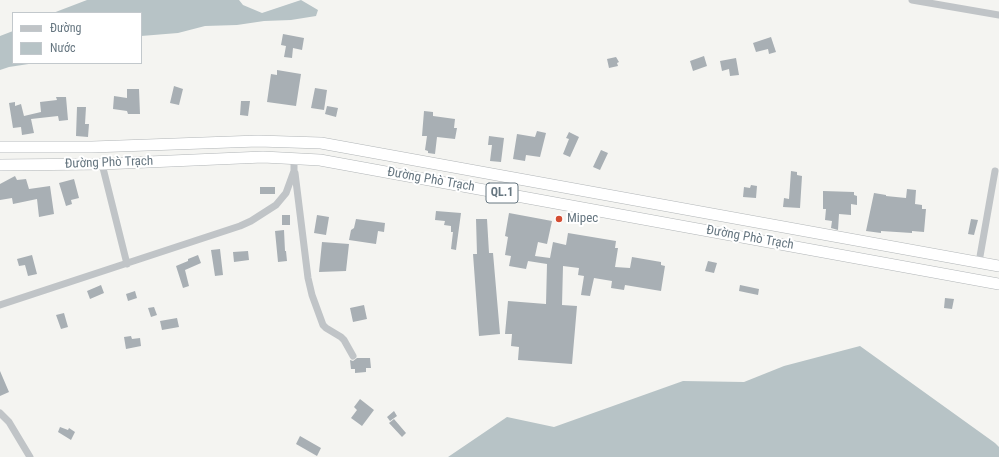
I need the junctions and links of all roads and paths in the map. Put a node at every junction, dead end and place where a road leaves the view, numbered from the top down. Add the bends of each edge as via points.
1 (912, 0) edge
2 (999, 15) edge
3 (0, 147) edge
4 (294, 159) junction
5 (102, 164) junction
6 (0, 165) edge
7 (294, 171) junction
8 (995, 171) dead end
9 (979, 262) junction
10 (127, 264) junction
11 (999, 266) edge
12 (999, 284) edge
13 (0, 305) edge
14 (353, 356) dead end
15 (0, 413) edge
16 (30, 457) edge

1 - 2 street
3 - 9 highway, Đường Phò Trạch / QL.1 via 92,147 258,141 321,143
4 - 5 highway, Đường Phò Trạch / QL.1 via 263,157
4 - 7 street
4 - 12 highway, Đường Phò Trạch / QL.1 via 320,160
5 - 6 highway, Đường Phò Trạch / QL.1
5 - 10 street
7 - 10 street via 289,188 282,199 251,221
7 - 14 street via 312,295 323,325 344,340
8 - 9 street
9 - 11 highway, Đường Phò Trạch / QL.1
10 - 13 street
15 - 16 street via 10,422

